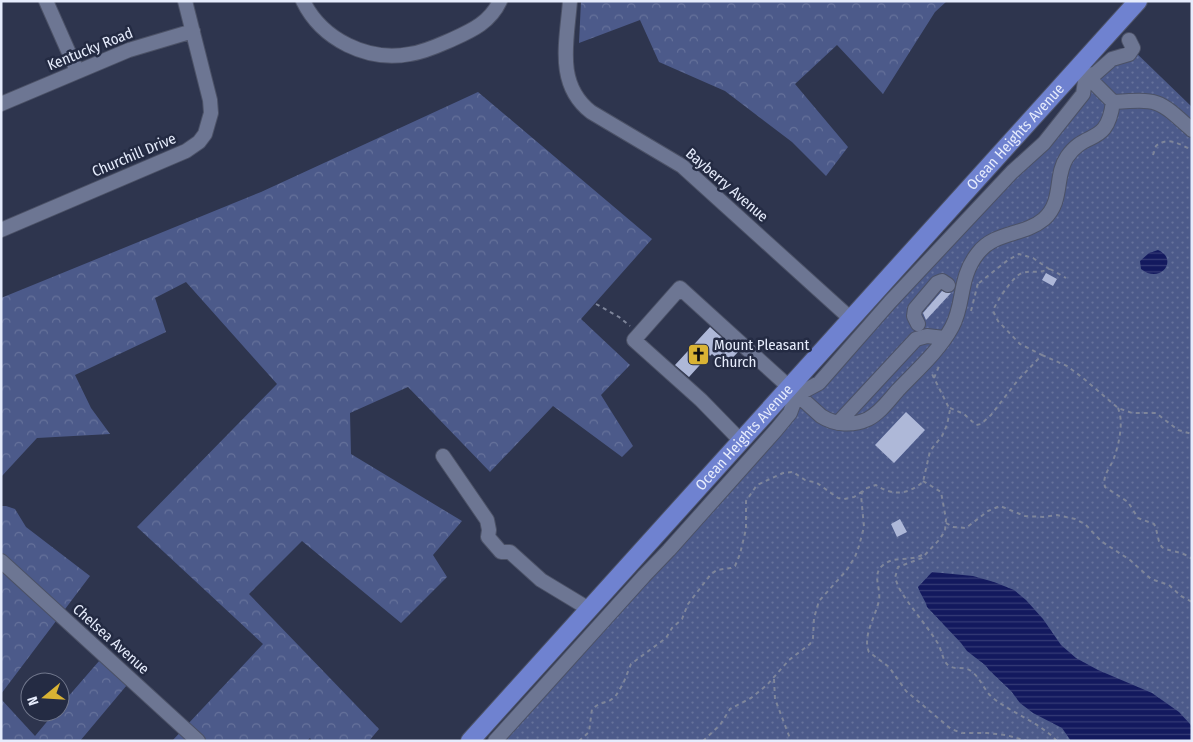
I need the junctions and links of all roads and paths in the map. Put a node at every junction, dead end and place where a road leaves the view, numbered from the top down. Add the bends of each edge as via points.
1 (46, 1) edge
2 (184, 1) edge
3 (303, 1) edge
4 (500, 1) edge
5 (570, 1) edge
6 (1138, 1) edge
7 (192, 31) junction
8 (1129, 40) dead end
9 (77, 71) junction
10 (1083, 71) junction
11 (1113, 102) junction
12 (1, 104) edge
13 (1192, 130) edge
14 (1192, 150) edge
15 (1153, 155) dead end
16 (1, 230) edge
17 (1050, 269) junction
18 (1066, 278) dead end
19 (979, 283) dead end
20 (952, 287) junction
21 (596, 304) dead end
22 (852, 319) junction
23 (919, 325) junction
24 (632, 328) dead end
25 (944, 338) junction
26 (1042, 355) junction
27 (925, 361) junction
28 (794, 392) junction
29 (950, 408) junction
30 (1118, 408) junction
31 (838, 423) junction
32 (1192, 434) edge
33 (741, 441) junction
34 (443, 456) dead end
35 (923, 481) junction
36 (864, 490) junction
37 (946, 523) junction
38 (929, 550) junction
39 (1192, 558) edge
40 (1, 561) edge
41 (1192, 602) edge
42 (588, 609) junction
43 (774, 677) junction
44 (198, 741) edge
45 (470, 741) edge
46 (495, 741) edge
47 (579, 741) edge
48 (703, 741) edge
49 (790, 741) edge
50 (1027, 741) edge
51 (1057, 741) edge

1 - 9 street
2 - 7 street, Churchill Drive
3 - 4 street via 319,24 339,41 366,52 390,56 419,52 467,32 488,19
5 - 22 street, Bayberry Avenue via 566,67 570,87 582,104 682,166
6 - 10 main road, Ocean Heights Avenue
7 - 9 street, Kentucky Road via 144,44
7 - 16 street, Churchill Drive via 211,106 209,126 199,142 186,151
8 - 10 street via 1133,48 1129,54 1112,59 1095,74
9 - 12 street, Kentucky Road
10 - 11 street
10 - 22 main road, Ocean Heights Avenue
10 - 28 street via 1083,94 1044,143 1012,172 890,302 819,383
11 - 13 street via 1156,102
11 - 20 street via 1106,128 1067,157 1057,198 1047,216 1031,228 1001,236 983,248
14 - 15 path via 1164,141 1156,146
17 - 18 path
17 - 19 path via 1033,258 1018,254
17 - 26 path via 1016,276 993,311 1020,344
20 - 23 street via 942,281 937,283 915,309 914,316
20 - 25 street via 956,318
21 - 24 path
22 - 28 main road, Ocean Heights Avenue
23 - 25 street
23 - 31 street via 909,344
25 - 27 street
26 - 29 path via 981,424 976,425 964,414
26 - 30 path via 1067,366
27 - 29 path
27 - 31 street via 873,416 860,422
28 - 31 street via 821,416
28 - 33 main road, Ocean Heights Avenue
28 - 33 street via 680,288 634,340
28 - 46 street via 790,413 776,430
29 - 35 path via 947,425 928,457
30 - 32 path via 1132,413 1156,413 1178,430
30 - 39 path via 1120,428 1114,458 1104,479 1105,487 1128,502 1138,518 1154,524 1163,548
33 - 42 main road, Ocean Heights Avenue
34 - 42 street via 487,520 488,537 501,552 510,552 541,580
35 - 36 path via 902,493 886,491 876,485
35 - 37 path via 941,492
36 - 43 path via 860,501 864,527 855,557 819,601 810,644
36 - 47 path via 849,499 838,498 793,472 757,485 746,501 746,530 735,566 710,574 666,638 631,664 615,697 592,709 589,732
37 - 38 path via 942,536
37 - 41 path via 966,528 1000,506 1024,516 1057,515 1075,519 1151,579 1169,584
38 - 50 path via 916,558 890,561 879,570 880,596 866,642 867,649 890,667 909,694 950,729 962,733 987,732
38 - 51 path via 918,560 898,567 895,578 905,599 939,644 946,662 954,668 972,672 992,697 1046,730
40 - 44 street, Chelsea Avenue
42 - 45 main road, Ocean Heights Avenue
43 - 48 path via 751,698 730,709 720,726
43 - 49 path via 775,699

